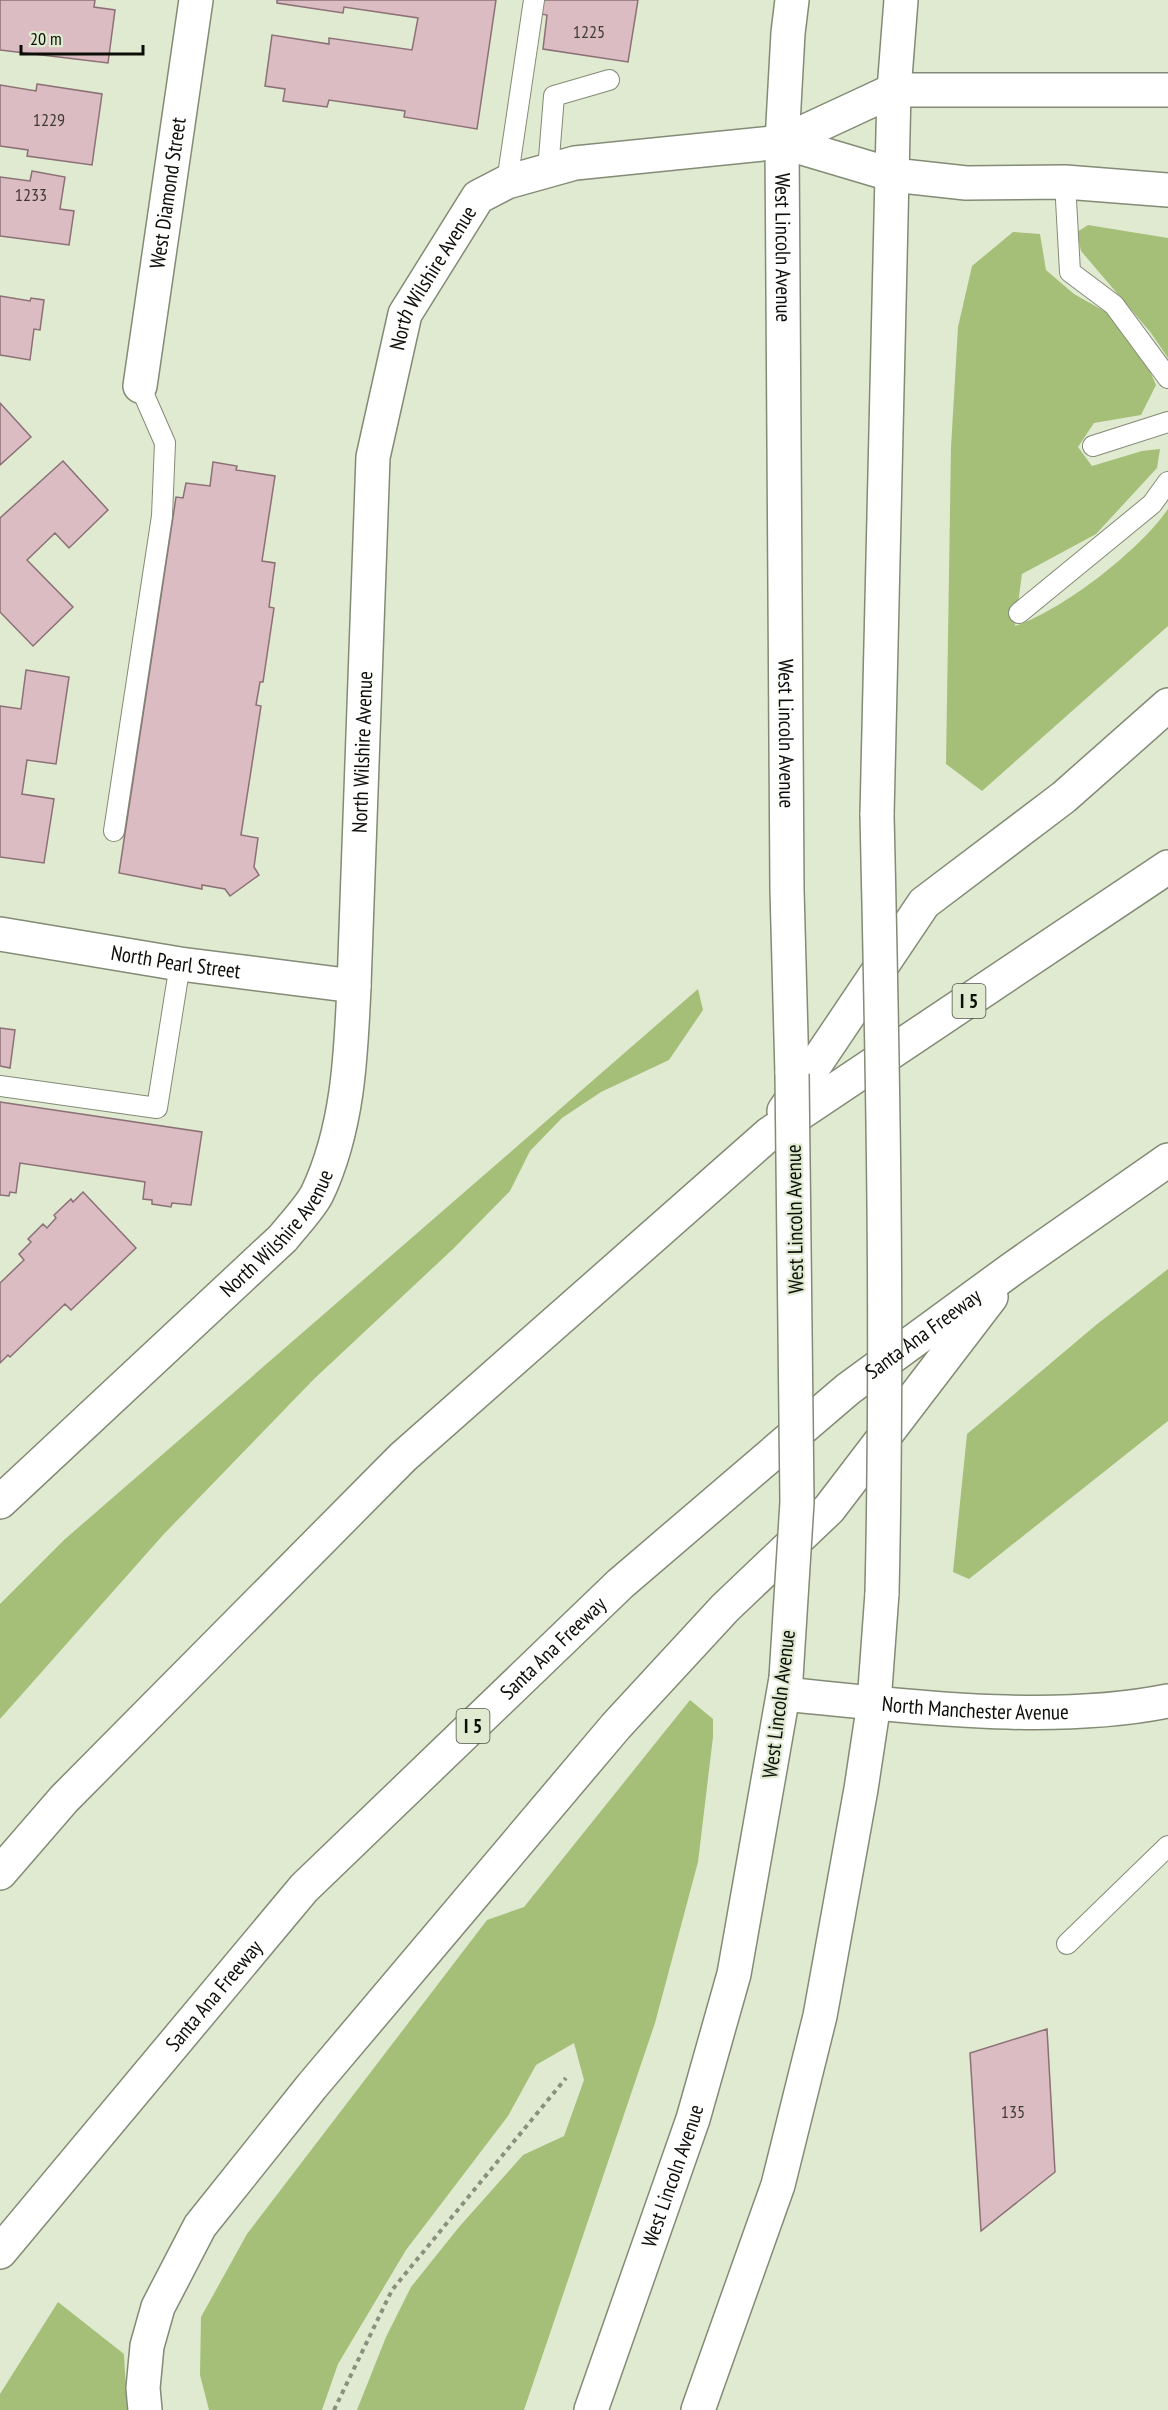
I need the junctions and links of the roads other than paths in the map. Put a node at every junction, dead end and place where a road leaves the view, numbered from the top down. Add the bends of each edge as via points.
1 (196, 0) edge
2 (534, 0) edge
3 (792, 0) edge
4 (901, 0) edge
5 (609, 81) dead end
6 (894, 90) junction
7 (1168, 90) edge
8 (782, 142) junction
9 (548, 170) junction
10 (893, 175) junction
11 (507, 182) junction
12 (1065, 182) junction
13 (1168, 190) edge
14 (1168, 378) edge
15 (140, 386) joint
16 (1168, 422) edge
17 (1093, 446) dead end
18 (1168, 482) edge
19 (1019, 613) dead end
20 (1168, 705) edge
21 (114, 831) dead end
22 (1168, 867) edge
23 (0, 934) edge
24 (180, 964) junction
25 (354, 986) junction
26 (0, 1086) edge
27 (769, 1134) junction
28 (1168, 1160) edge
29 (1012, 1269) junction
30 (0, 1502) edge
31 (785, 1686) junction
32 (1168, 1701) edge
33 (874, 1703) junction
34 (1168, 1846) edge
35 (0, 1873) edge
36 (1067, 1944) dead end
37 (0, 2252) edge
38 (145, 2410) edge
39 (591, 2410) edge
40 (698, 2410) edge

1 - 15 main road, West Diamond Street
2 - 11 lane
3 - 8 main road, West Lincoln Avenue
4 - 6 main road
5 - 9 lane via 554,96
6 - 7 main road
6 - 8 main road
6 - 10 main road
8 - 9 main road, North Wilshire Avenue via 575,163
8 - 10 main road
8 - 31 main road, West Lincoln Avenue, bridge via 787,890 797,1416 797,1502
9 - 11 main road, North Wilshire Avenue
10 - 12 main road via 966,183
10 - 33 main road, bridge via 877,815 886,1411 882,1593
11 - 25 main road, North Wilshire Avenue via 478,197 405,314 373,457
12 - 13 main road
12 - 14 lane via 1070,272 1114,305
15 - 21 lane via 165,443 162,516
16 - 17 lane
18 - 19 lane via 1152,504
20 - 27 main road via 1064,798 924,903
22 - 27 main road, I 5
23 - 24 main road, North Pearl Street
24 - 25 main road, North Pearl Street
24 - 26 lane via 157,1108
25 - 30 main road, North Wilshire Avenue via 351,1059 339,1134 316,1195 283,1238
27 - 35 main road, I 5 via 403,1457 63,1799
28 - 29 main road, Santa Ana Freeway / I 5
29 - 37 main road, Santa Ana Freeway / I 5 via 848,1389 620,1584 304,1888
29 - 38 main road via 829,1509 725,1608 616,1726 312,2086 200,2226 158,2307 147,2346
31 - 33 main road, North Manchester Avenue
31 - 39 main road, West Lincoln Avenue via 734,1974 693,2119
32 - 33 main road, North Manchester Avenue via 1134,1707 1036,1712
33 - 40 main road via 840,1918 800,2106 778,2185
34 - 36 lane

